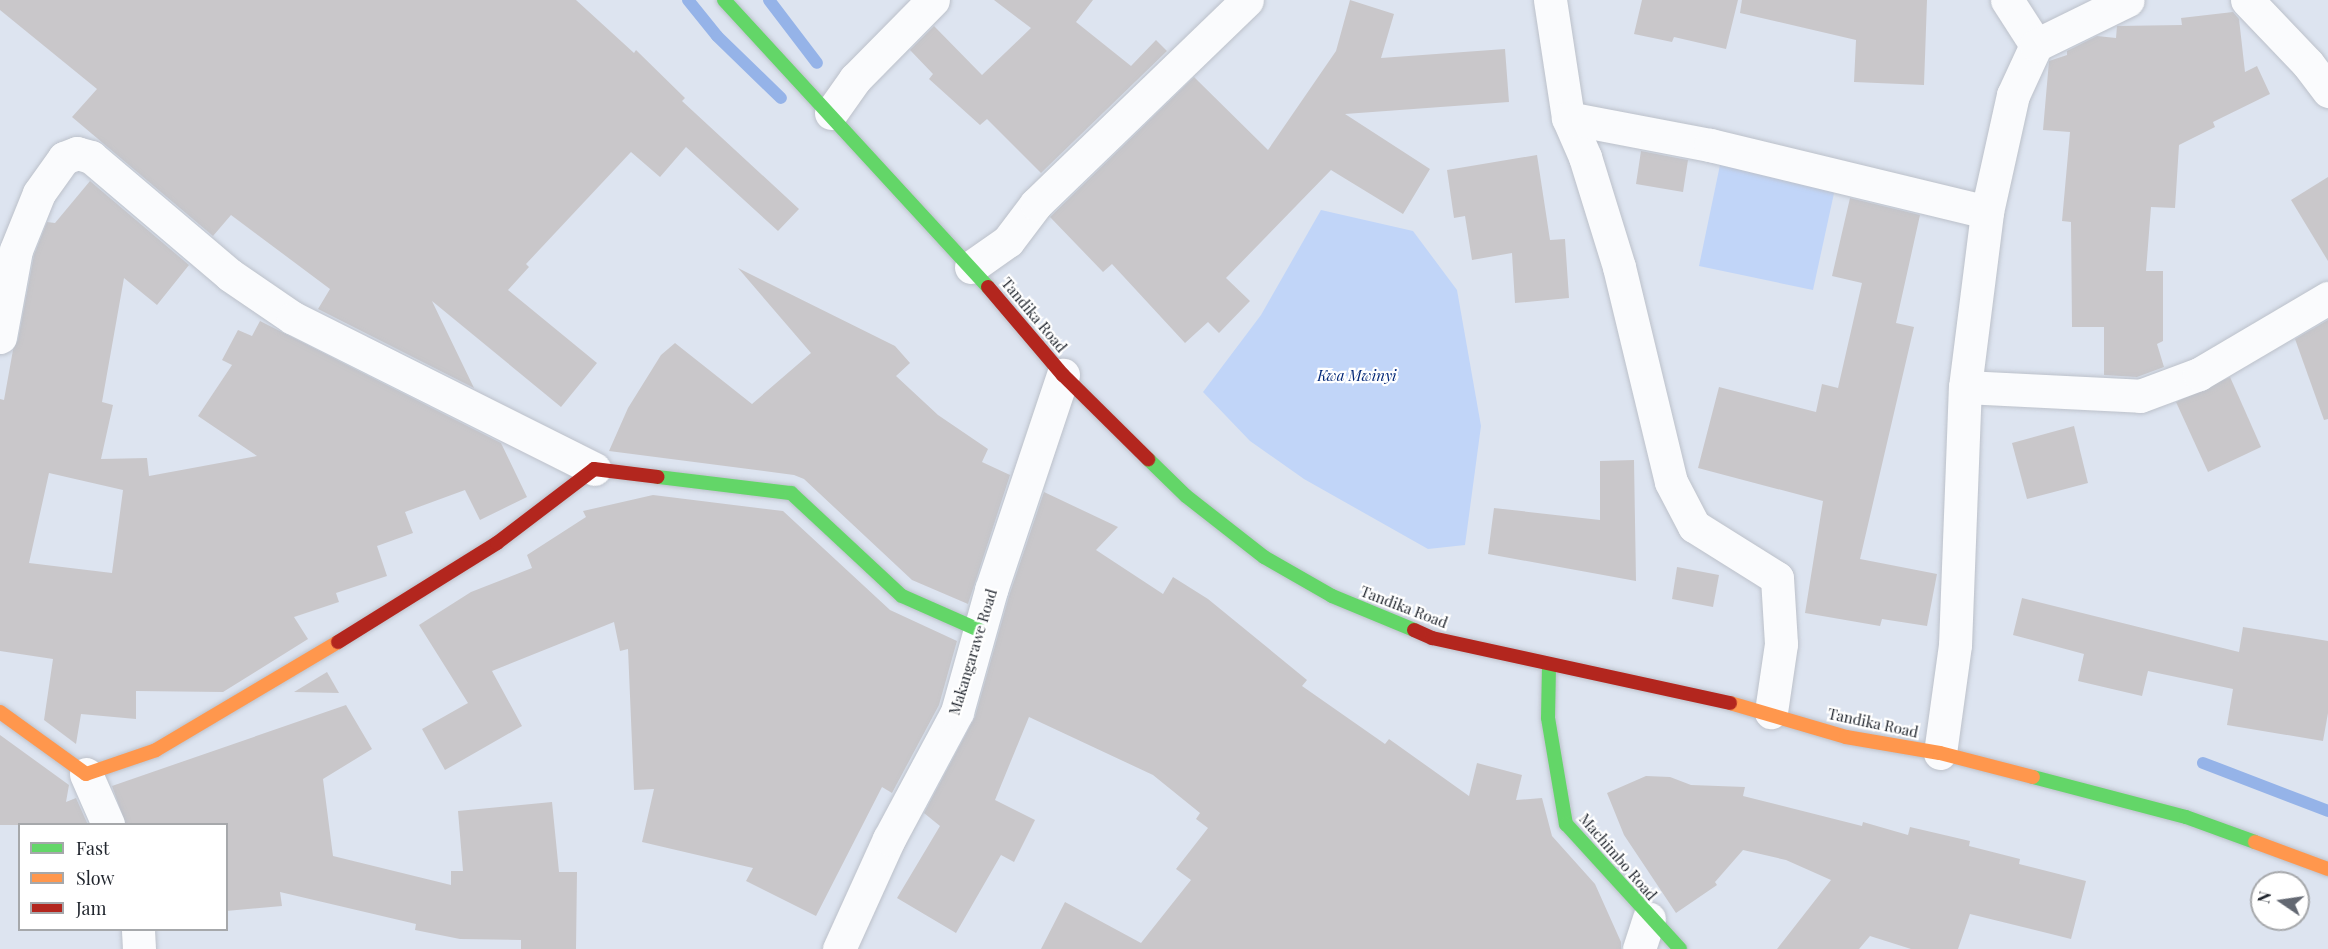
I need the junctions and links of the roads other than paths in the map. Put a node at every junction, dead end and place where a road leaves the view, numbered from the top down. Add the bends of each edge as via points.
1 (724, 0) edge
2 (933, 0) edge
3 (1247, 0) edge
4 (1550, 0) edge
5 (2007, 0) edge
6 (2128, 0) edge
7 (2247, 0) edge
8 (2036, 45) junction
9 (2328, 92) edge
10 (831, 113) junction
11 (1568, 118) junction
12 (1987, 212) junction
13 (971, 267) junction
14 (2328, 298) edge
15 (0, 337) edge
16 (1063, 375) junction
17 (1965, 387) junction
18 (594, 469) junction
19 (979, 630) junction
20 (1549, 666) junction
21 (0, 712) edge
22 (1771, 712) junction
23 (1940, 753) junction
24 (86, 774) junction
25 (107, 823) edge
26 (2328, 869) edge
27 (138, 931) edge
28 (1644, 934) edge
29 (139, 949) edge
30 (839, 949) edge
31 (1680, 949) edge

1 - 10 street, Tandika Road
2 - 10 street via 855,79
3 - 13 street via 1036,204 1008,242
4 - 11 street
5 - 8 street
6 - 8 street
7 - 9 street via 2308,64
8 - 12 street via 2013,94
10 - 13 street, Tandika Road
11 - 12 street via 1710,146
11 - 22 street via 1585,157 1618,267 1671,482 1694,526 1777,578 1781,644
12 - 17 street
13 - 16 street, Tandika Road
14 - 17 street via 2199,374 2140,396
15 - 18 street via 16,250 39,193 63,158 77,153 91,157 230,275 293,318
16 - 19 street, Makangarawe Road
16 - 20 street, Tandika Road via 1186,496 1264,557 1332,596 1432,638
17 - 23 street via 1955,645
18 - 19 street via 791,493 902,596
18 - 24 street via 497,543 246,700 156,750
19 - 30 street, Makangarawe Road via 957,712 889,839
20 - 22 street, Tandika Road
20 - 28 street, Machimbo Road via 1548,718 1566,824
21 - 24 street
22 - 23 street, Tandika Road via 1846,737
23 - 26 street, Tandika Road via 2186,817
24 - 25 street
27 - 29 street
28 - 31 street, Machimbo Road

